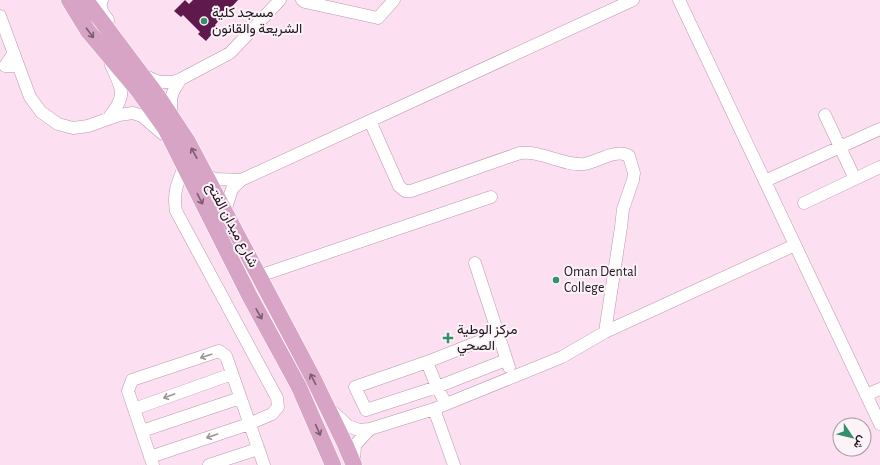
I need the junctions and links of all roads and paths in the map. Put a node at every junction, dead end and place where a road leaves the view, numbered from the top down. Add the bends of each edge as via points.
1 (69, 0) edge
2 (86, 0) edge
3 (102, 0) edge
4 (280, 0) edge
5 (302, 0) edge
6 (394, 0) edge
7 (633, 0) edge
8 (679, 0) edge
9 (0, 16) edge
10 (121, 46) junction
11 (106, 52) junction
12 (14, 53) junction
13 (18, 66) junction
14 (3, 69) edge
15 (142, 75) junction
16 (181, 79) junction
17 (825, 115) dead end
18 (172, 117) junction
19 (108, 119) junction
20 (370, 121) junction
21 (880, 129) edge
22 (171, 142) junction
23 (841, 146) junction
24 (184, 167) junction
25 (880, 167) edge
26 (206, 176) junction
27 (855, 179) junction
28 (241, 180) junction
29 (764, 181) junction
30 (491, 197) dead end
31 (804, 203) dead end
32 (225, 211) junction
33 (795, 245) junction
34 (475, 264) dead end
35 (259, 276) junction
36 (605, 332) junction
37 (498, 334) junction
38 (506, 360) junction
39 (427, 362) junction
40 (232, 374) junction
41 (512, 376) junction
42 (437, 387) junction
43 (880, 389) edge
44 (866, 395) junction
45 (240, 398) junction
46 (446, 404) junction
47 (327, 407) junction
48 (134, 409) junction
49 (434, 409) junction
50 (248, 424) junction
51 (880, 424) edge
52 (370, 429) junction
53 (142, 431) junction
54 (258, 449) junction
55 (152, 461) edge
56 (209, 465) edge
57 (264, 465) edge
58 (333, 465) edge
59 (354, 465) edge
60 (454, 465) edge

1 -> 11 main road, شارع ميدان الفتح via 88,31
2 - 10 main road, شارع ميدان الفتح
3 - 10 street via 101,10 115,30
4 - 16 street via 230,53
5 - 6 street via 378,18
7 - 20 street
8 - 29 street
9 - 12 street
10 - 15 main road, شارع ميدان الفتح
11 - 19 street via 122,94
11 - 22 main road, شارع ميدان الفتح via 137,89
12 - 13 street
12 - 14 street
13 - 14 street
13 - 19 street via 30,97 41,112 58,124 73,128
15 - 16 street via 159,82
15 - 18 main road, شارع ميدان الفتح
16 - 18 street via 172,93
17 - 23 street
26 -> 18 main road, شارع ميدان الفتح
19 - 22 street via 127,113 142,116
20 - 28 street
20 - 36 street via 399,186 405,191 520,153 527,152 577,164 617,154 624,153 629,156 634,173 621,216
21 - 23 street
22 - 24 main road, شارع ميدان الفتح
23 - 27 street
23 - 29 street
24 - 50 street via 176,187 176,211 277,398 278,407 272,414
24 -> 58 main road, شارع ميدان الفتح via 299,387
25 - 27 street
26 - 28 street
26 - 32 main road, شارع ميدان الفتح
27 - 31 street
28 - 32 street via 232,189
29 - 33 street
30 - 35 street
32 - 35 main road, شارع ميدان الفتح
33 - 36 street
33 - 44 street
34 - 37 street
47 -> 35 main road, شارع ميدان الفتح
36 - 41 street via 562,357
37 - 38 street
37 - 39 street
38 - 41 street
38 - 42 street
39 - 42 street
39 - 42 street via 355,387 366,410
40 - 45 street
40 -> 48 street
40 -> 48 street via 226,356 219,352 132,380 128,391
41 - 46 street
42 - 46 street
43 - 44 street
44 - 51 street
45 - 50 street
45 - 53 street
46 - 49 street
47 - 52 street via 348,426 359,430
47 - 59 main road, شارع ميدان الفتح
48 - 53 street
49 - 52 street
49 - 60 street
50 - 54 street
50 -> 55 street
52 - 59 street via 355,445
53 - 55 street
54 - 56 street
54 - 57 street

